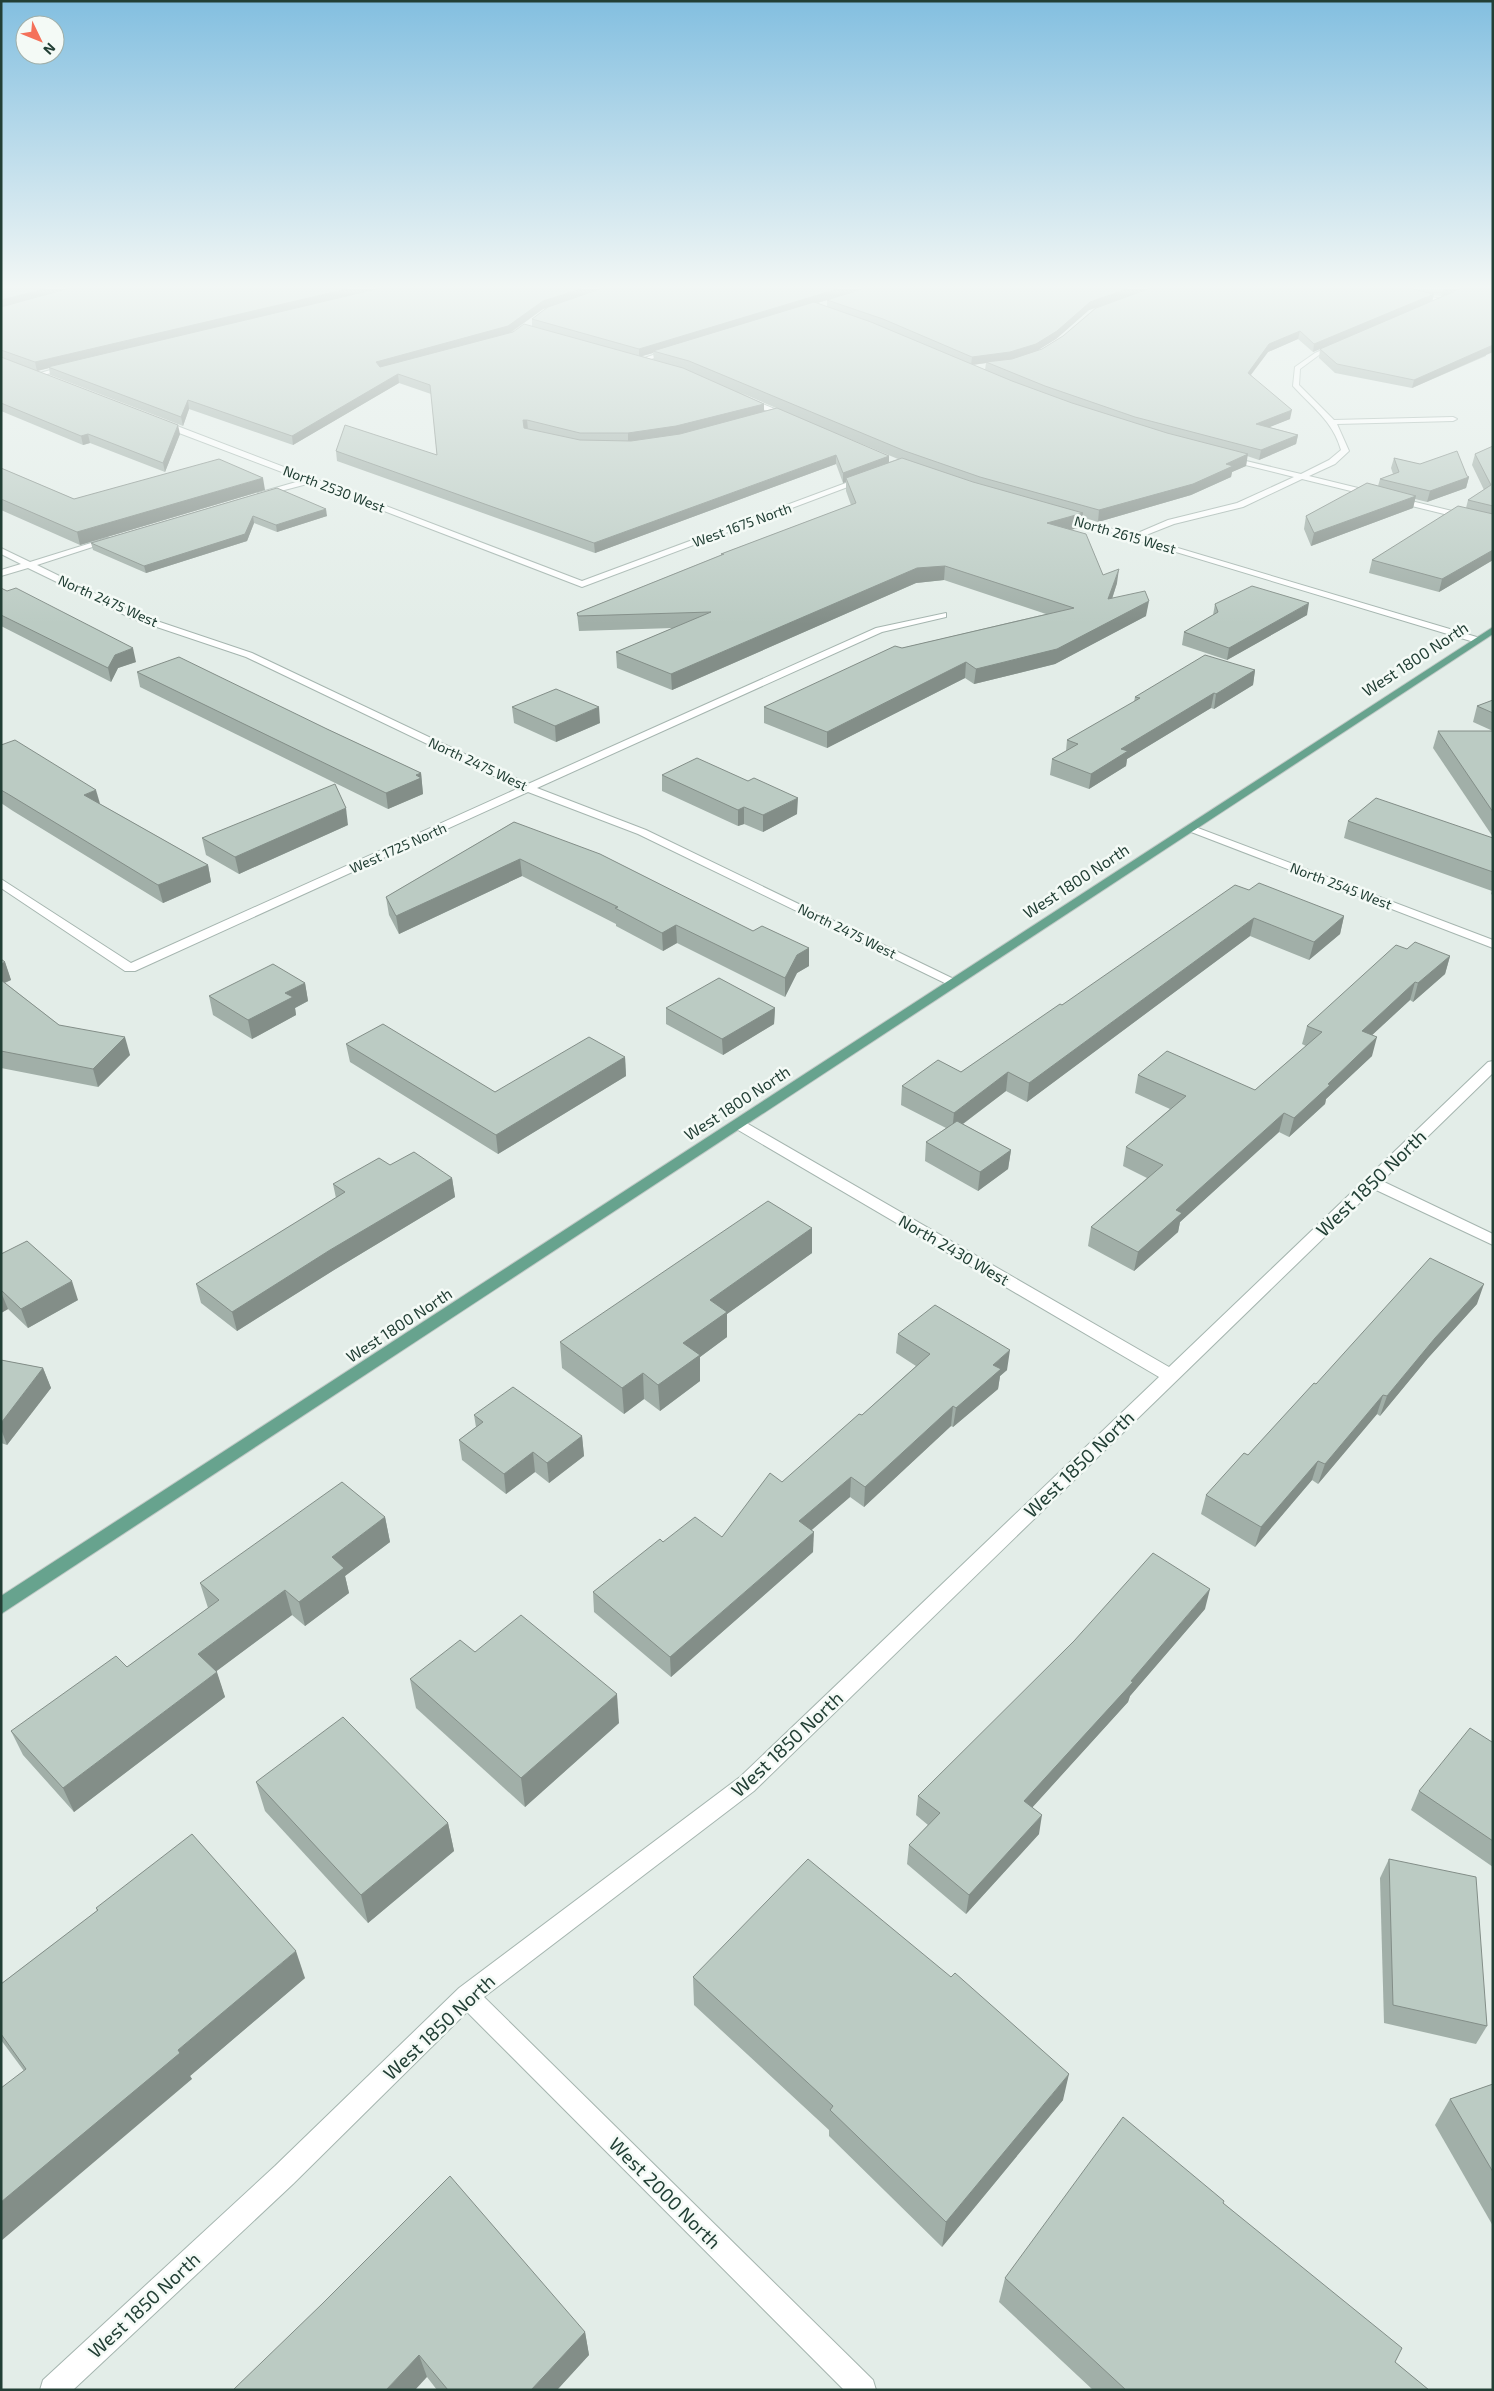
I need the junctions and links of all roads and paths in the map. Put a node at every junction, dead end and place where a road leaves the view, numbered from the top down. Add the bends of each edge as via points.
1 (749, 401) edge
2 (1311, 401) edge
3 (777, 413) junction
4 (762, 416) edge
5 (1453, 419) dead end
6 (155, 420) edge
7 (795, 420) edge
8 (1332, 422) junction
9 (1222, 456) edge
10 (873, 476) edge
11 (1304, 476) junction
12 (312, 480) junction
13 (255, 497) edge
14 (1050, 514) edge
15 (1493, 524) edge
16 (123, 536) edge
17 (1135, 537) junction
18 (1, 551) edge
19 (28, 565) junction
20 (1, 573) edge
21 (582, 584) joint
22 (943, 615) dead end
23 (1493, 630) edge
24 (1477, 640) junction
25 (529, 789) junction
26 (1190, 828) junction
27 (1, 883) edge
28 (1493, 944) edge
29 (954, 982) junction
30 (1493, 1065) edge
31 (738, 1124) junction
32 (1372, 1182) junction
33 (1493, 1240) edge
34 (1170, 1376) junction
35 (1, 1606) edge
36 (467, 1996) junction
37 (53, 2390) edge
38 (863, 2390) edge

1 - 3 street
2 - 8 street
3 - 4 street
3 - 7 street
5 - 8 street
6 - 12 street, North 2530 West
8 - 11 street via 1343,438 1345,450 1332,462
9 - 11 street
10 - 21 street, West 1675 North
11 - 15 street
11 - 17 street via 1240,506 1171,522
12 - 13 street
12 - 21 street, North 2530 West
14 - 17 street, North 2615 West
16 - 19 street
17 - 24 street, North 2615 West
18 - 19 street, North 2475 West
19 - 20 street
19 - 25 street, North 2475 West via 136,617 249,655
22 - 25 street, West 1725 North via 880,630
23 - 24 main road, West 1800 North
24 - 26 main road, West 1800 North
25 - 27 street, West 1725 North via 130,968
25 - 29 street, North 2475 West via 642,832
26 - 28 street, North 2545 West
26 - 29 main road, West 1800 North
29 - 31 main road, West 1800 North
30 - 32 street, West 1850 North
31 - 34 street, North 2430 West
31 - 35 main road, West 1800 North
32 - 33 street
32 - 34 street, West 1850 North
34 - 36 street, West 1850 North via 747,1784
36 - 37 street, West 1850 North via 284,2175
36 - 38 street, West 2000 North

